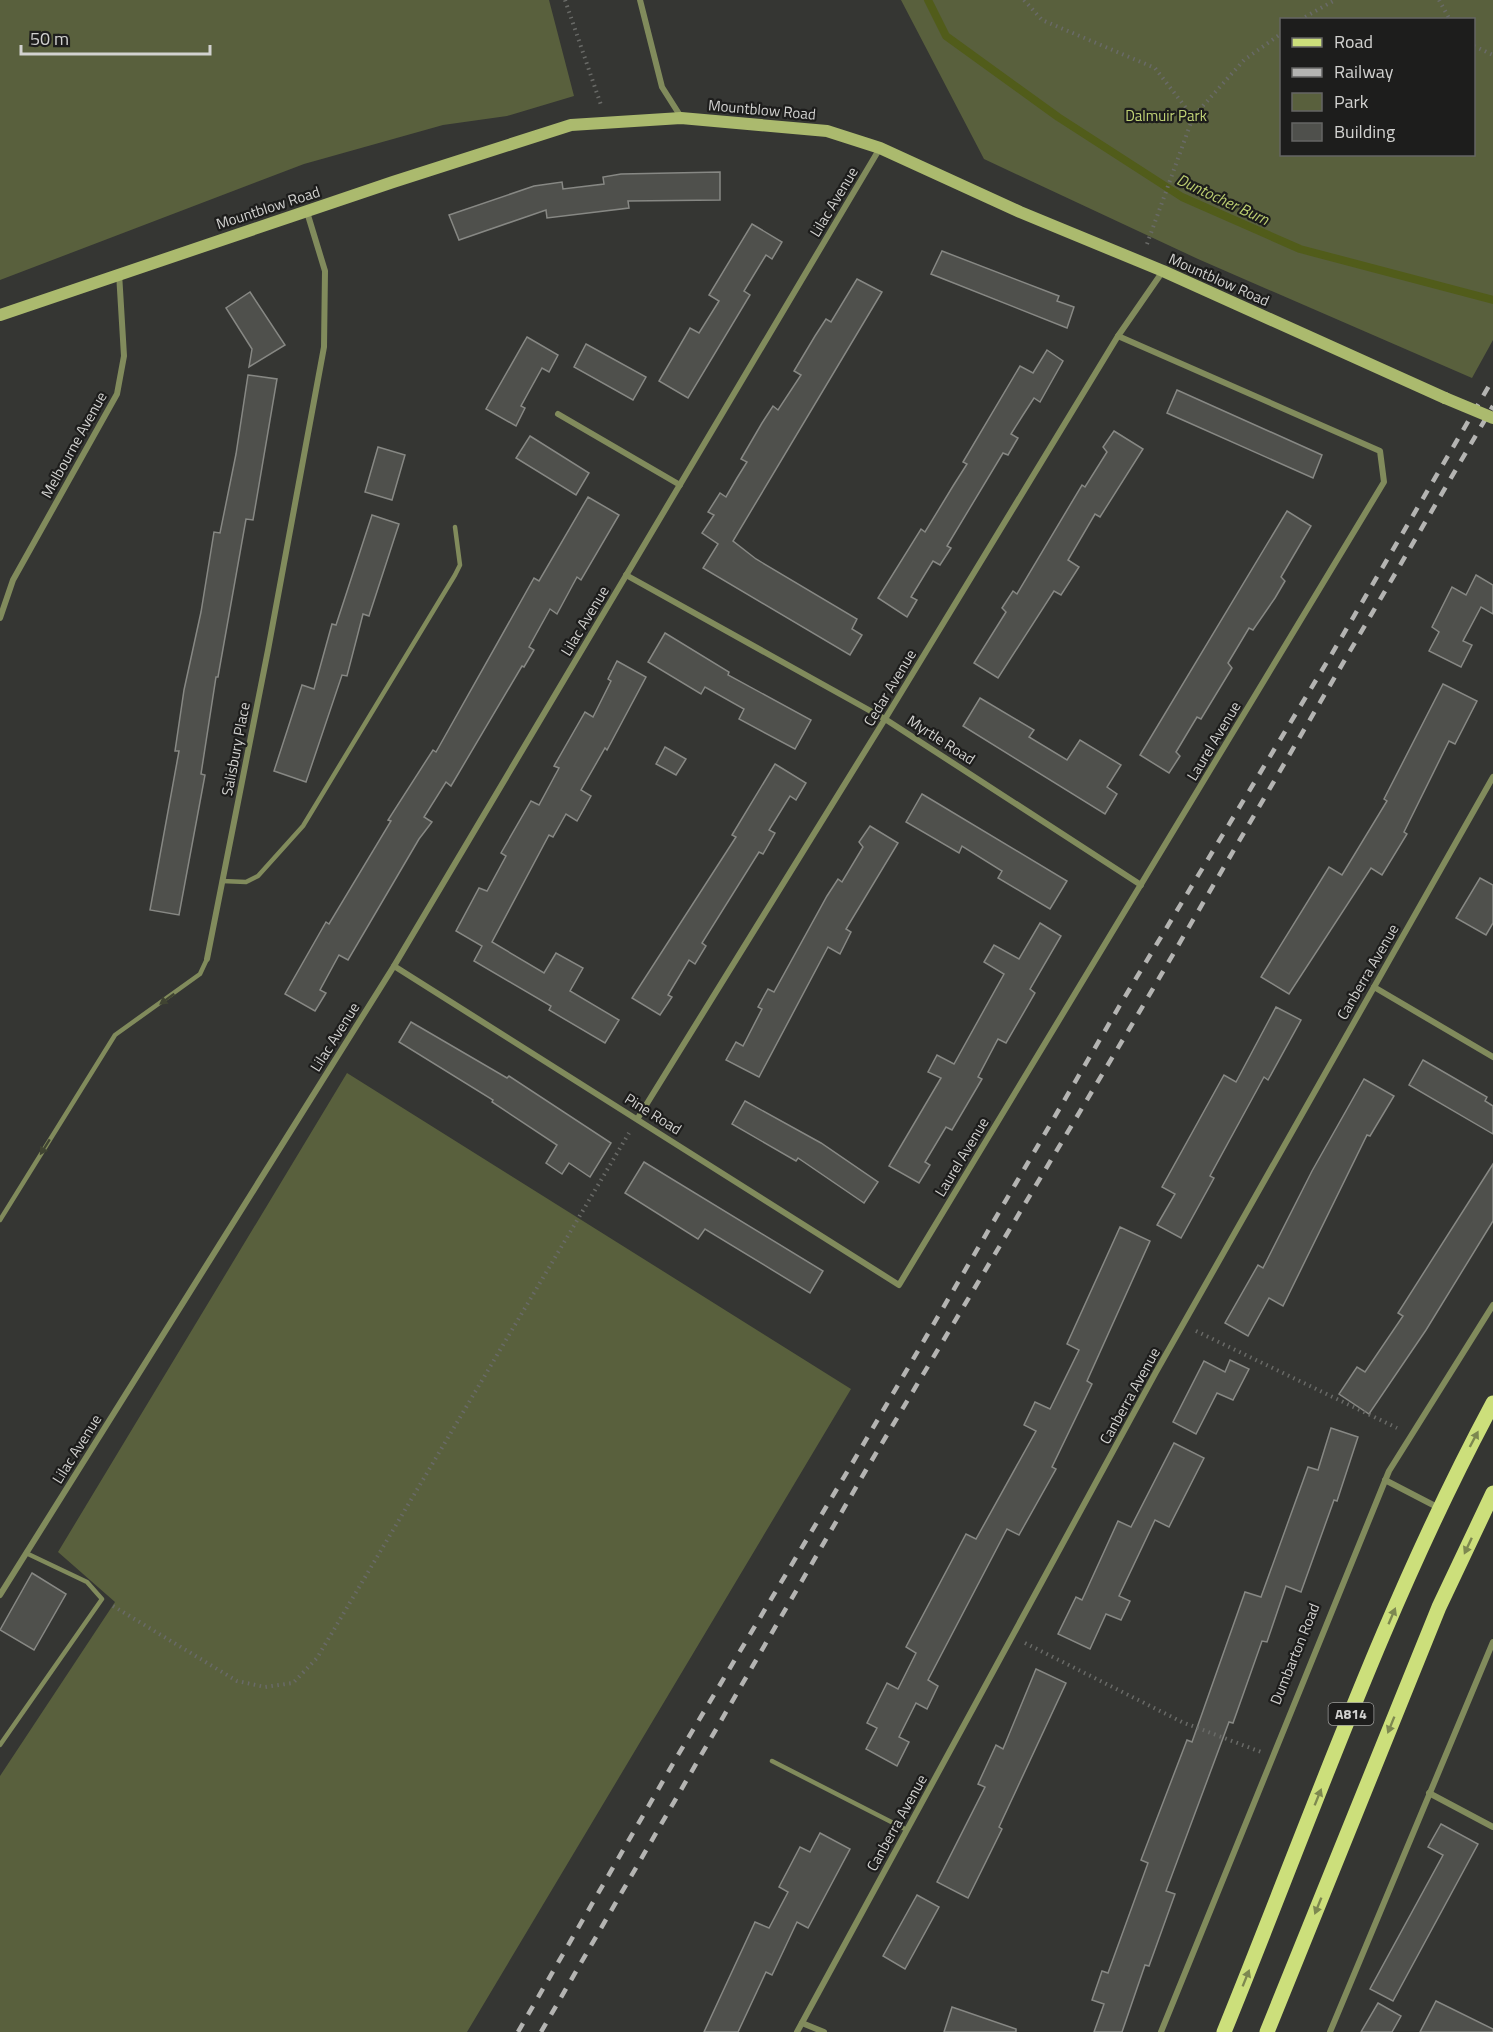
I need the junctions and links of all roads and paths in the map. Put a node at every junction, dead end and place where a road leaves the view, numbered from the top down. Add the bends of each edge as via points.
1 (565, 0) edge
2 (640, 0) edge
3 (1024, 0) edge
4 (1335, 0) edge
5 (1439, 0) edge
6 (1304, 18) edge
7 (1449, 18) edge
8 (1280, 34) edge
9 (1475, 47) edge
10 (1493, 55) edge
11 (1193, 117) junction
12 (681, 118) junction
13 (607, 123) junction
14 (880, 148) junction
15 (307, 211) junction
16 (1140, 262) junction
17 (1163, 271) junction
18 (119, 273) junction
19 (0, 315) edge
20 (1118, 336) junction
21 (558, 414) dead end
22 (1493, 418) edge
23 (680, 485) junction
24 (455, 527) dead end
25 (626, 575) junction
26 (0, 618) edge
27 (885, 718) junction
28 (1493, 777) edge
29 (222, 881) junction
30 (1141, 885) junction
31 (207, 959) joint
32 (394, 966) junction
33 (1374, 987) junction
34 (1493, 1057) edge
35 (638, 1118) junction
36 (0, 1220) edge
37 (899, 1285) joint
38 (1493, 1305) edge
39 (1183, 1324) junction
40 (1493, 1403) edge
41 (1411, 1435) junction
42 (1385, 1480) junction
43 (1493, 1493) edge
44 (1440, 1508) junction
45 (26, 1553) junction
46 (0, 1594) edge
47 (102, 1599) junction
48 (1012, 1637) junction
49 (1493, 1642) edge
50 (0, 1744) edge
51 (1273, 1756) junction
52 (772, 1761) dead end
53 (1429, 1793) junction
54 (1493, 1827) edge
55 (907, 1830) junction
56 (802, 2023) junction
57 (797, 2032) edge
58 (824, 2032) edge
59 (1161, 2032) edge
60 (1224, 2032) edge
61 (1267, 2032) edge
62 (1330, 2032) edge

1 - 13 path
2 - 12 street via 662,87
3 - 11 path via 1042,20 1155,68
4 - 6 path
5 - 7 path
8 - 11 path via 1244,60
9 - 10 path
11 - 16 path
12 - 13 street, Mountblow Road
12 - 14 street, Mountblow Road via 827,130
13 - 15 street, Mountblow Road via 571,125
14 - 16 street, Mountblow Road
14 - 23 street, Lilac Avenue
15 - 18 street, Mountblow Road
15 - 29 street, Salisbury Place via 325,271 324,347
16 - 17 street, Mountblow Road
17 - 20 street, Cedar Avenue
17 - 22 street, Mountblow Road, bridge
18 - 19 street, Mountblow Road
18 - 26 street, Melbourne Avenue via 124,356 117,394 13,580
20 - 27 street, Cedar Avenue
20 - 30 street, Laurel Avenue via 1380,451 1384,482
21 - 23 street
23 - 25 street, Lilac Avenue
24 - 29 lane via 460,565 455,575 303,826 258,876 246,882
25 - 27 street, Myrtle Road
25 - 32 street, Lilac Avenue
27 - 30 street, Myrtle Road
27 - 35 street, Cedar Avenue
28 - 33 street, Canberra Avenue
29 - 31 street, Salisbury Place
30 - 37 street, Laurel Avenue
31 -> 36 lane, Salisbury Place via 200,974 114,1035
32 - 35 street, Pine Road
32 - 45 street, Lilac Avenue
33 - 34 street
33 - 39 street, Canberra Avenue
35 - 37 street, Pine Road
35 - 47 path via 317,1658 293,1683 265,1687 237,1681
38 - 41 street, Dumbarton Road
39 - 41 path
39 - 48 street, Canberra Avenue
44 -> 40 main road, A814
41 - 42 street, Dumbarton Road
42 - 44 street
42 - 51 street, Dumbarton Road
43 -> 61 main road, A814 via 1439,1607
60 -> 44 main road, A814 via 1359,1694
45 - 46 street, Lilac Avenue
45 - 47 lane via 87,1582
47 - 50 lane
48 - 51 path via 1182,1722
48 - 55 street, Canberra Avenue
49 - 53 street
51 - 59 street, Dumbarton Road
52 - 55 lane
53 - 54 street
53 - 62 street
55 - 56 street, Canberra Avenue
56 - 57 street, Canberra Avenue
56 - 58 street

